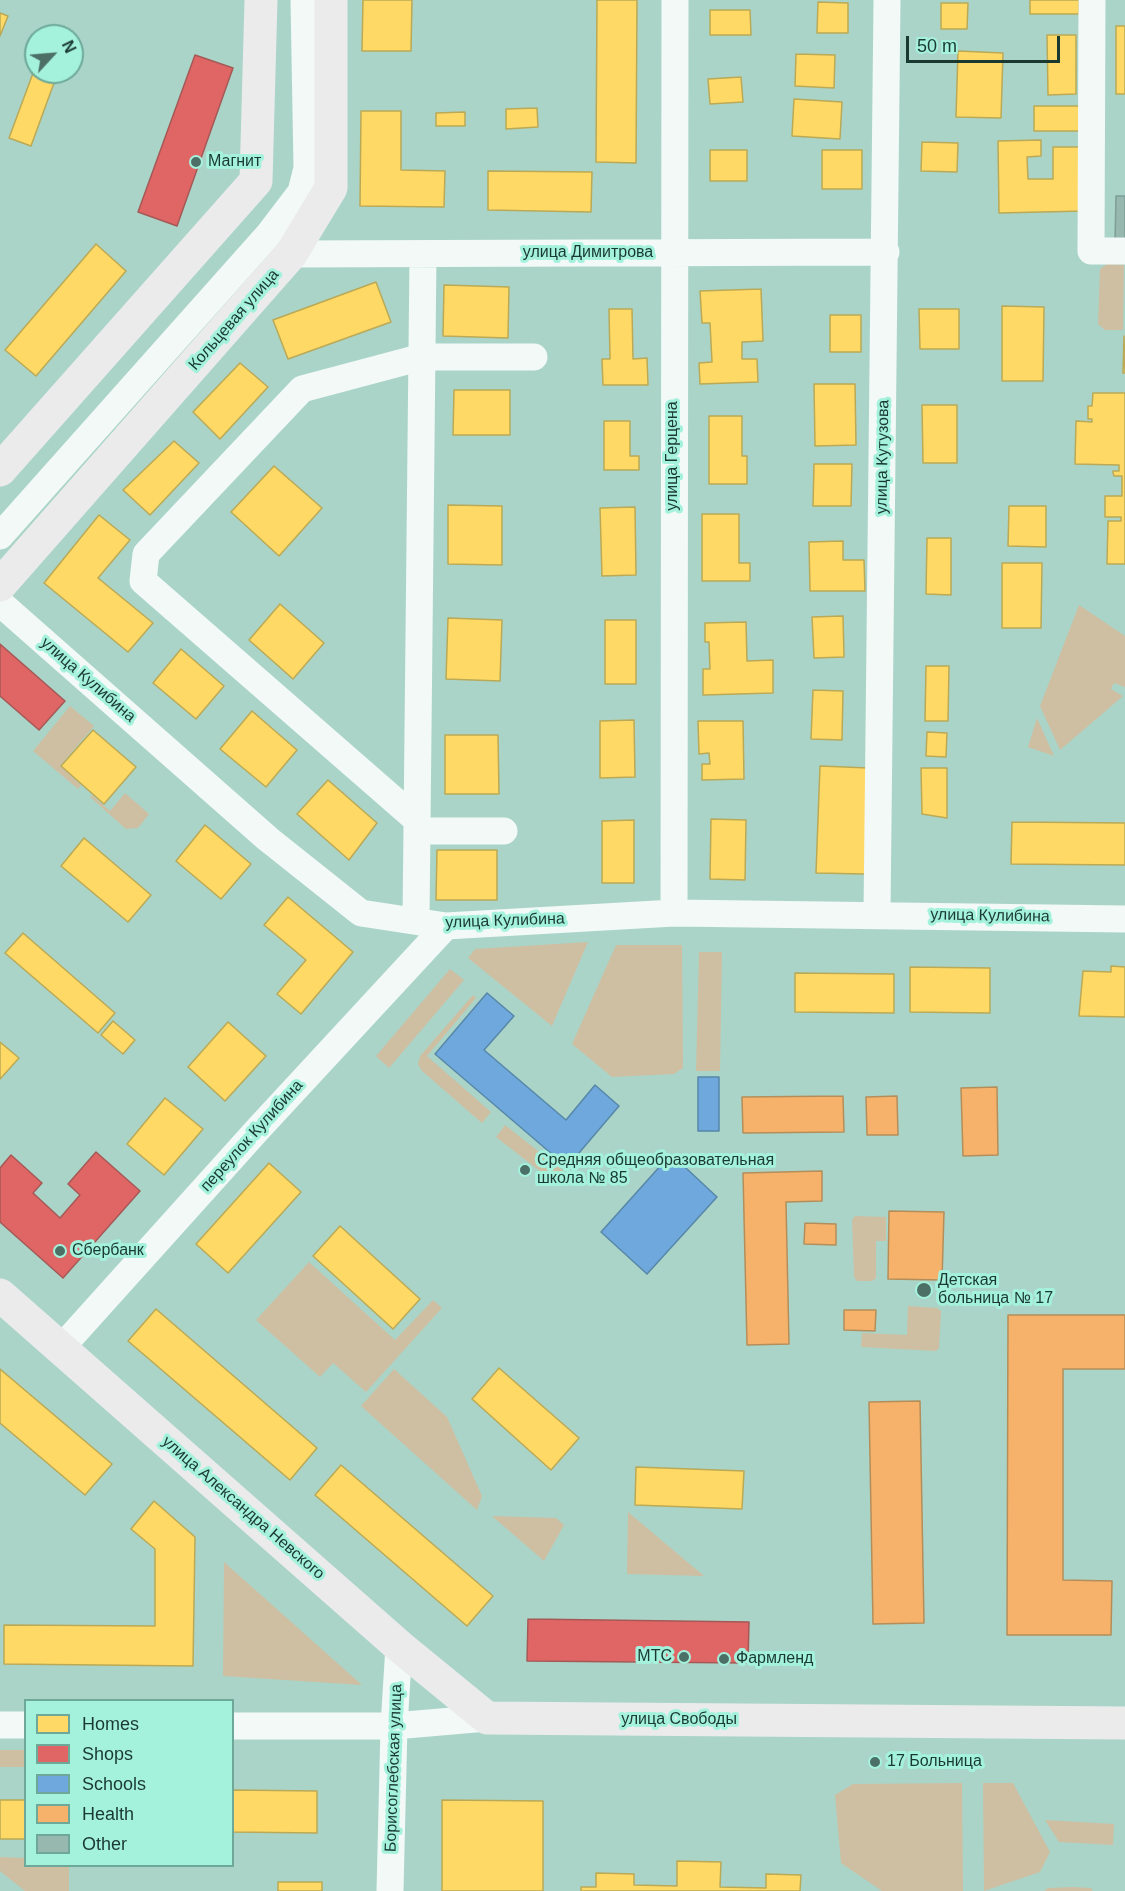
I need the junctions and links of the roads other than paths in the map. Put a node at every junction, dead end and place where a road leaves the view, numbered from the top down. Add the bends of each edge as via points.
1 (261, 0) edge
2 (304, 0) edge
3 (331, 0) edge
4 (675, 0) edge
5 (887, 0) edge
6 (1092, 0) edge
7 (1125, 251) edge
8 (886, 252) junction
9 (673, 253) junction
10 (291, 254) junction
11 (423, 254) junction
12 (422, 357) junction
13 (534, 357) dead end
14 (0, 470) edge
15 (0, 536) edge
16 (0, 585) edge
17 (0, 603) edge
18 (417, 826) junction
19 (504, 831) dead end
20 (674, 913) junction
21 (877, 914) junction
22 (1125, 919) edge
23 (416, 921) junction
24 (446, 926) junction
25 (0, 1295) edge
26 (61, 1348) junction
27 (399, 1646) junction
28 (487, 1718) junction
29 (1125, 1723) edge
30 (0, 1725) edge
31 (24, 1725) edge
32 (234, 1726) edge
33 (394, 1726) junction
34 (390, 1891) edge

1 - 14 main road via 256,181
2 - 15 street via 307,168 301,192 269,234
3 - 10 main road, Кольцевая улица via 331,188
4 - 9 street, улица Герцена
5 - 8 street, улица Кутузова
6 - 7 street via 1091,251
8 - 9 street, улица Димитрова
8 - 21 street, улица Кутузова
9 - 11 street, улица Димитрова
9 - 20 street, улица Герцена
10 - 11 street, улица Димитрова
10 - 16 main road, Кольцевая улица
11 - 12 street
12 - 13 street
12 - 18 street
12 - 18 street via 302,389 146,554 142,581
17 - 23 street, улица Кулибина via 268,839 361,913
18 - 19 street
18 - 23 street
20 - 21 street, улица Кулибина
20 - 24 street, улица Кулибина
21 - 22 street, улица Кулибина
23 - 24 street, улица Кулибина
24 - 26 street, переулок Кулибина
25 - 26 main road, улица Александра Невского
26 - 27 main road, улица Александра Невского
27 - 28 main road, улица Александра Невского
27 - 33 street, Борисоглебская улица
28 - 29 main road, улица Свободы
28 - 33 street, улица Свободы
30 - 31 street
32 - 33 street, улица Свободы
33 - 34 street, Борисоглебская улица

